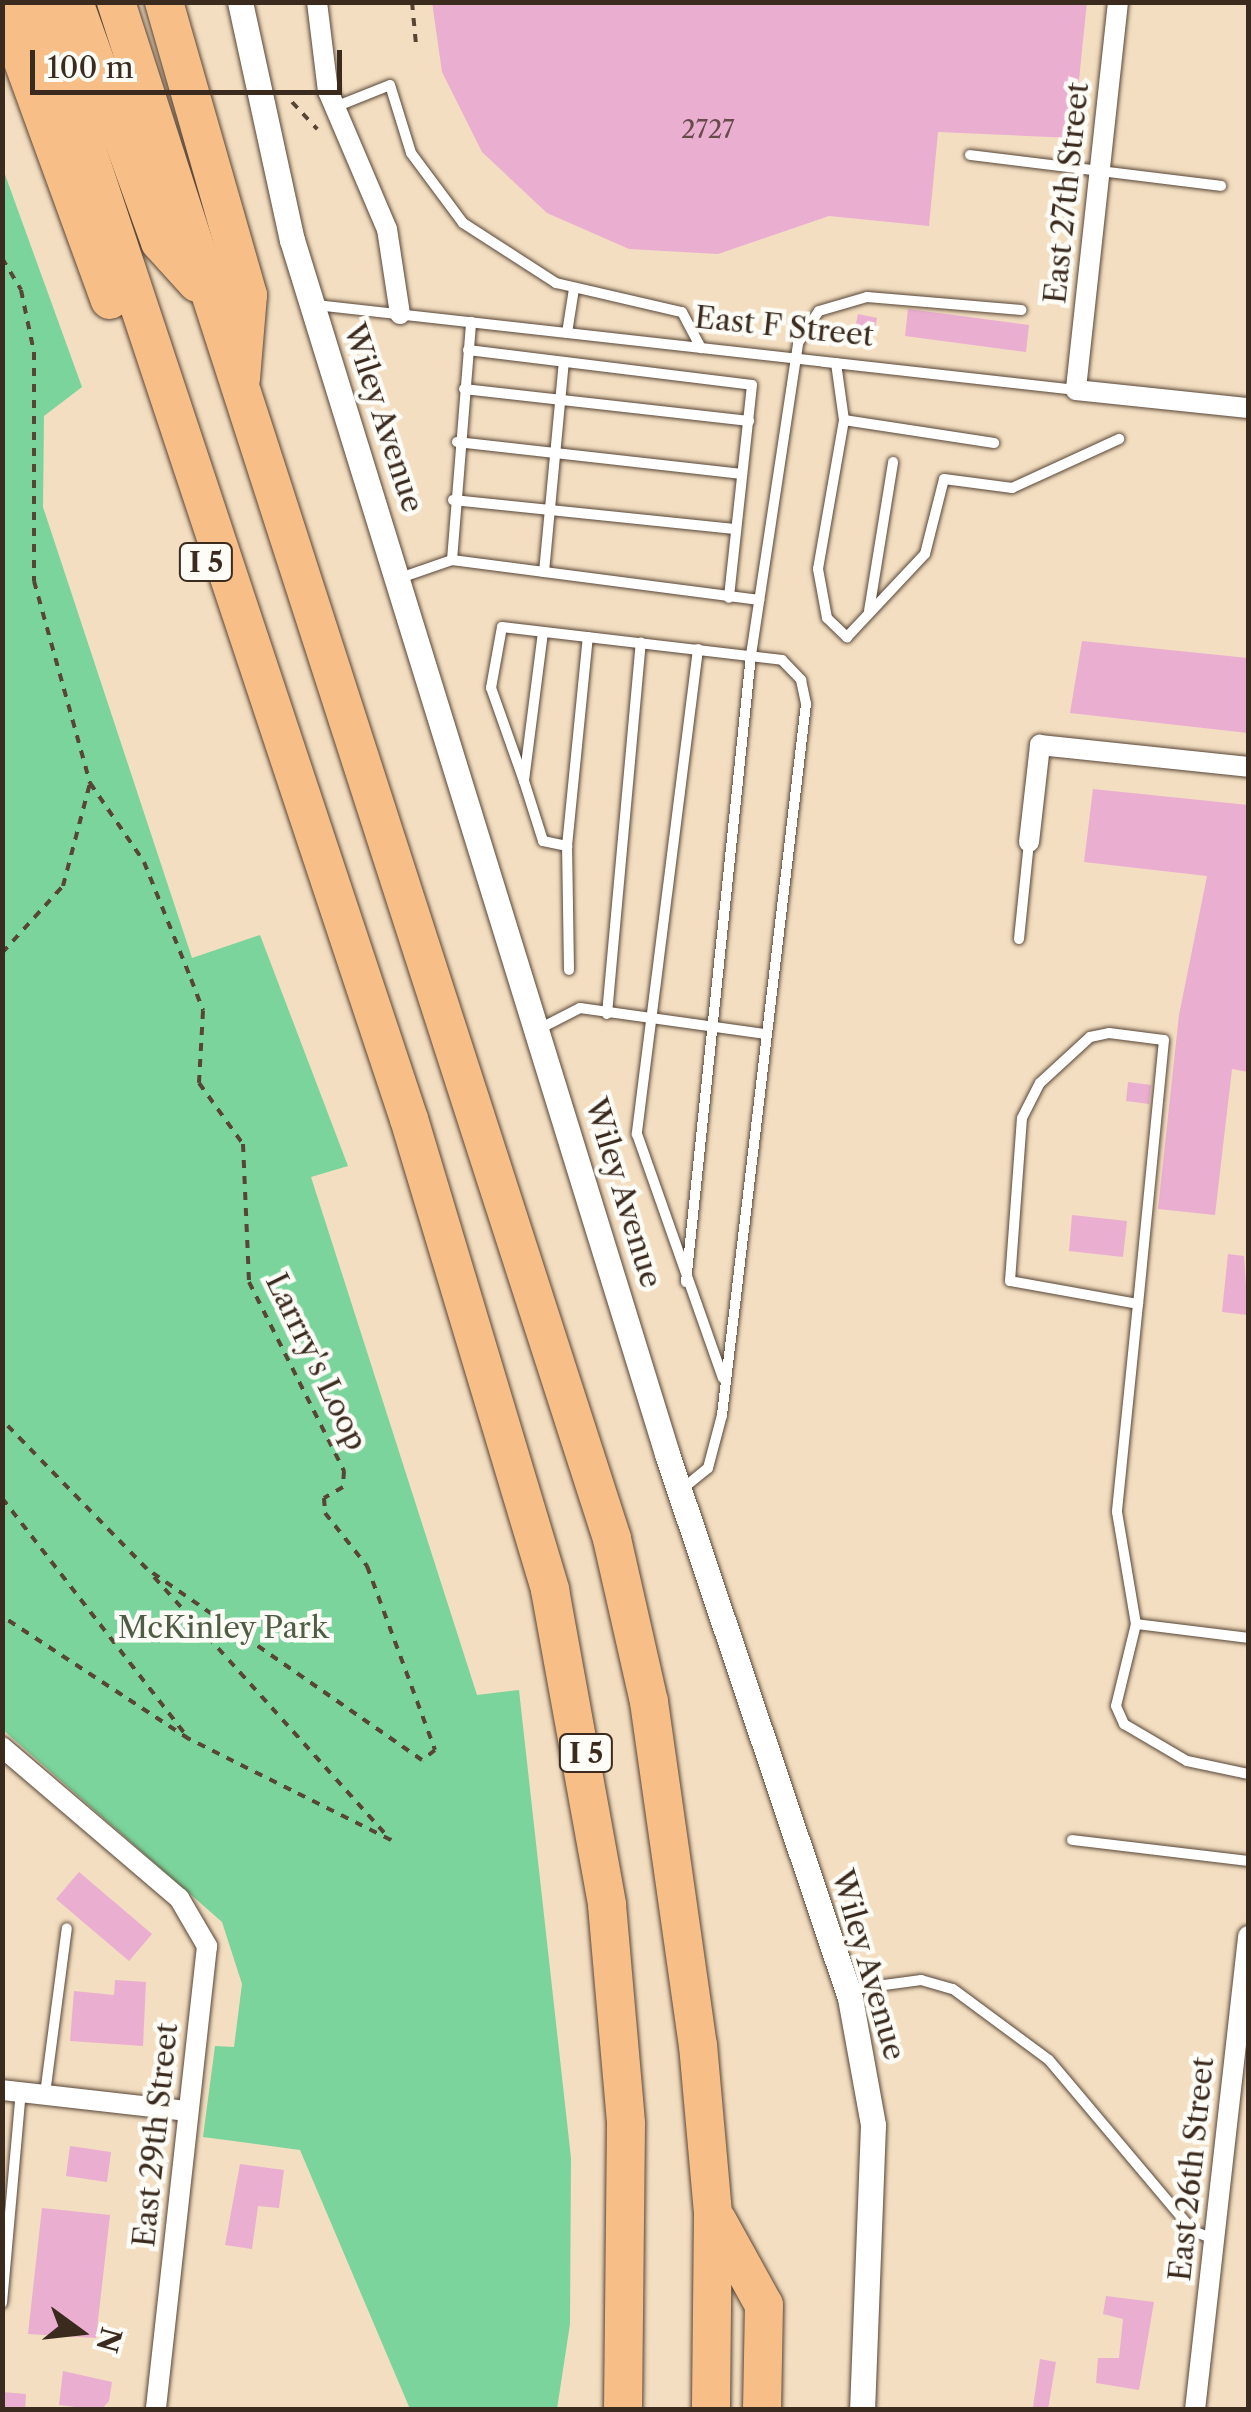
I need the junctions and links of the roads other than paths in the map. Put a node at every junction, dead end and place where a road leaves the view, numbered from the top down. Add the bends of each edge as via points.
1 (38, 2) edge
2 (74, 2) edge
3 (116, 2) edge
4 (164, 2) edge
5 (240, 2) edge
6 (317, 2) edge
7 (1118, 2) edge
8 (2, 4) edge
9 (334, 107) junction
10 (970, 155) dead end
11 (1100, 171) junction
12 (1221, 186) dead end
13 (574, 289) junction
14 (206, 292) junction
15 (313, 305) junction
16 (1020, 310) dead end
17 (400, 314) junction
18 (471, 322) junction
19 (567, 333) junction
20 (702, 348) junction
21 (468, 350) junction
22 (794, 358) junction
23 (564, 362) junction
24 (836, 363) junction
25 (464, 389) junction
26 (1076, 390) junction
27 (240, 397) junction
28 (561, 399) junction
29 (1248, 408) edge
30 (844, 420) junction
31 (749, 421) junction
32 (1119, 439) dead end
33 (458, 442) junction
34 (994, 443) dead end
35 (556, 454) junction
36 (893, 462) dead end
37 (742, 474) junction
38 (453, 500) junction
39 (551, 508) junction
40 (734, 529) junction
41 (452, 560) junction
42 (544, 572) junction
43 (400, 578) junction
44 (729, 598) junction
45 (759, 600) junction
46 (869, 612) junction
47 (543, 632) junction
48 (588, 637) junction
49 (641, 643) junction
50 (698, 650) junction
51 (751, 656) junction
52 (1248, 767) edge
53 (524, 781) junction
54 (1030, 842) joint
55 (567, 846) junction
56 (1019, 939) dead end
57 (569, 970) dead end
58 (606, 1014) junction
59 (656, 1021) junction
60 (540, 1028) junction
61 (718, 1028) junction
62 (764, 1034) junction
63 (409, 1119) junction
64 (686, 1282) junction
65 (1138, 1304) junction
66 (725, 1384) junction
67 (680, 1491) junction
68 (1136, 1624) junction
69 (1248, 1638) edge
70 (2, 1746) edge
71 (1248, 1774) edge
72 (1072, 1840) dead end
73 (1248, 1861) edge
74 (67, 1928) dead end
75 (1248, 1936) edge
76 (848, 1990) junction
77 (12, 2091) edge
78 (44, 2095) junction
79 (187, 2111) junction
80 (713, 2212) junction
81 (1214, 2239) junction
82 (2, 2303) edge
83 (156, 2410) edge
84 (624, 2410) edge
85 (711, 2410) edge
86 (762, 2410) edge
87 (862, 2410) edge
88 (1195, 2410) edge

1 - 63 highway, I 5
2 - 14 highway, I 5 via 160,242
3 - 14 highway, I 5
4 - 27 highway via 248,296
5 - 15 street, Wiley Avenue
6 - 9 street
7 - 11 street, East 27th Street
8 - 63 highway, I 5
9 - 13 lane via 390,85 410,152 443,202 486,240
9 - 17 street via 387,228
10 - 11 lane
11 - 12 lane
11 - 26 street, East 27th Street
13 - 19 lane
13 - 20 lane via 682,312
14 - 27 highway, I 5
15 - 17 lane, East F Street
15 - 43 street, Wiley Avenue
16 - 22 lane via 867,297 806,320
17 - 18 lane, East F Street
18 - 19 lane, East F Street
18 - 21 lane
19 - 20 lane, East F Street
20 - 22 lane, East F Street
21 - 23 lane
21 - 25 lane
22 - 24 lane, East F Street
22 - 45 lane
23 - 28 lane
23 - 31 lane via 752,385
24 - 26 lane, East F Street
24 - 30 lane
25 - 28 lane
25 - 33 lane
26 - 29 street, East F Street
27 - 80 highway, I 5 via 612,1539 649,1702
28 - 31 lane
28 - 35 lane
30 - 34 lane
30 - 46 lane via 821,597 847,637
31 - 37 lane
32 - 46 lane via 1012,488 944,478 925,554
33 - 35 lane
33 - 38 lane
35 - 37 lane
35 - 39 lane
36 - 46 lane
37 - 40 lane
38 - 39 lane
38 - 41 lane
39 - 40 lane
39 - 42 lane
40 - 44 lane
41 - 42 lane
41 - 43 lane
42 - 44 lane
43 - 60 street, Wiley Avenue
44 - 45 lane
45 - 51 lane
47 - 48 lane
47 - 53 lane
47 - 53 lane via 502,627 493,652 491,688
48 - 49 lane
48 - 55 lane
49 - 50 lane
49 - 58 lane
50 - 51 lane
50 - 59 lane
51 - 61 lane
51 - 62 lane via 782,660 806,704
52 - 54 street via 1040,745
53 - 55 lane via 542,841
54 - 56 lane
55 - 57 lane
58 - 59 lane
58 - 60 lane via 580,1008
59 - 61 lane
59 - 64 lane via 636,1134
60 - 67 street, Wiley Avenue
61 - 62 lane
61 - 64 lane
62 - 66 lane
63 - 84 highway, I 5 via 550,1590 588,1760 626,2124
64 - 66 lane
65 - 65 lane via 1164,1040 1109,1033 1090,1037 1040,1083 1022,1118 1010,1281
65 - 68 lane via 1117,1512
66 - 67 lane via 708,1468
67 - 76 street, Wiley Avenue
68 - 69 lane
68 - 71 lane via 1116,1706 1124,1724 1187,1762
70 - 79 street, East 29th Street via 202,1926
72 - 73 lane
74 - 78 lane
75 - 81 street, East 26th Street
76 - 81 lane via 921,1980 954,1989 1050,2060 1193,2231
76 - 87 street, Wiley Avenue via 872,2125
77 - 78 street
77 - 82 lane
78 - 79 street
79 - 83 street, East 29th Street
80 - 85 highway, I 5
80 - 86 highway via 764,2305
81 - 88 street, East 26th Street

